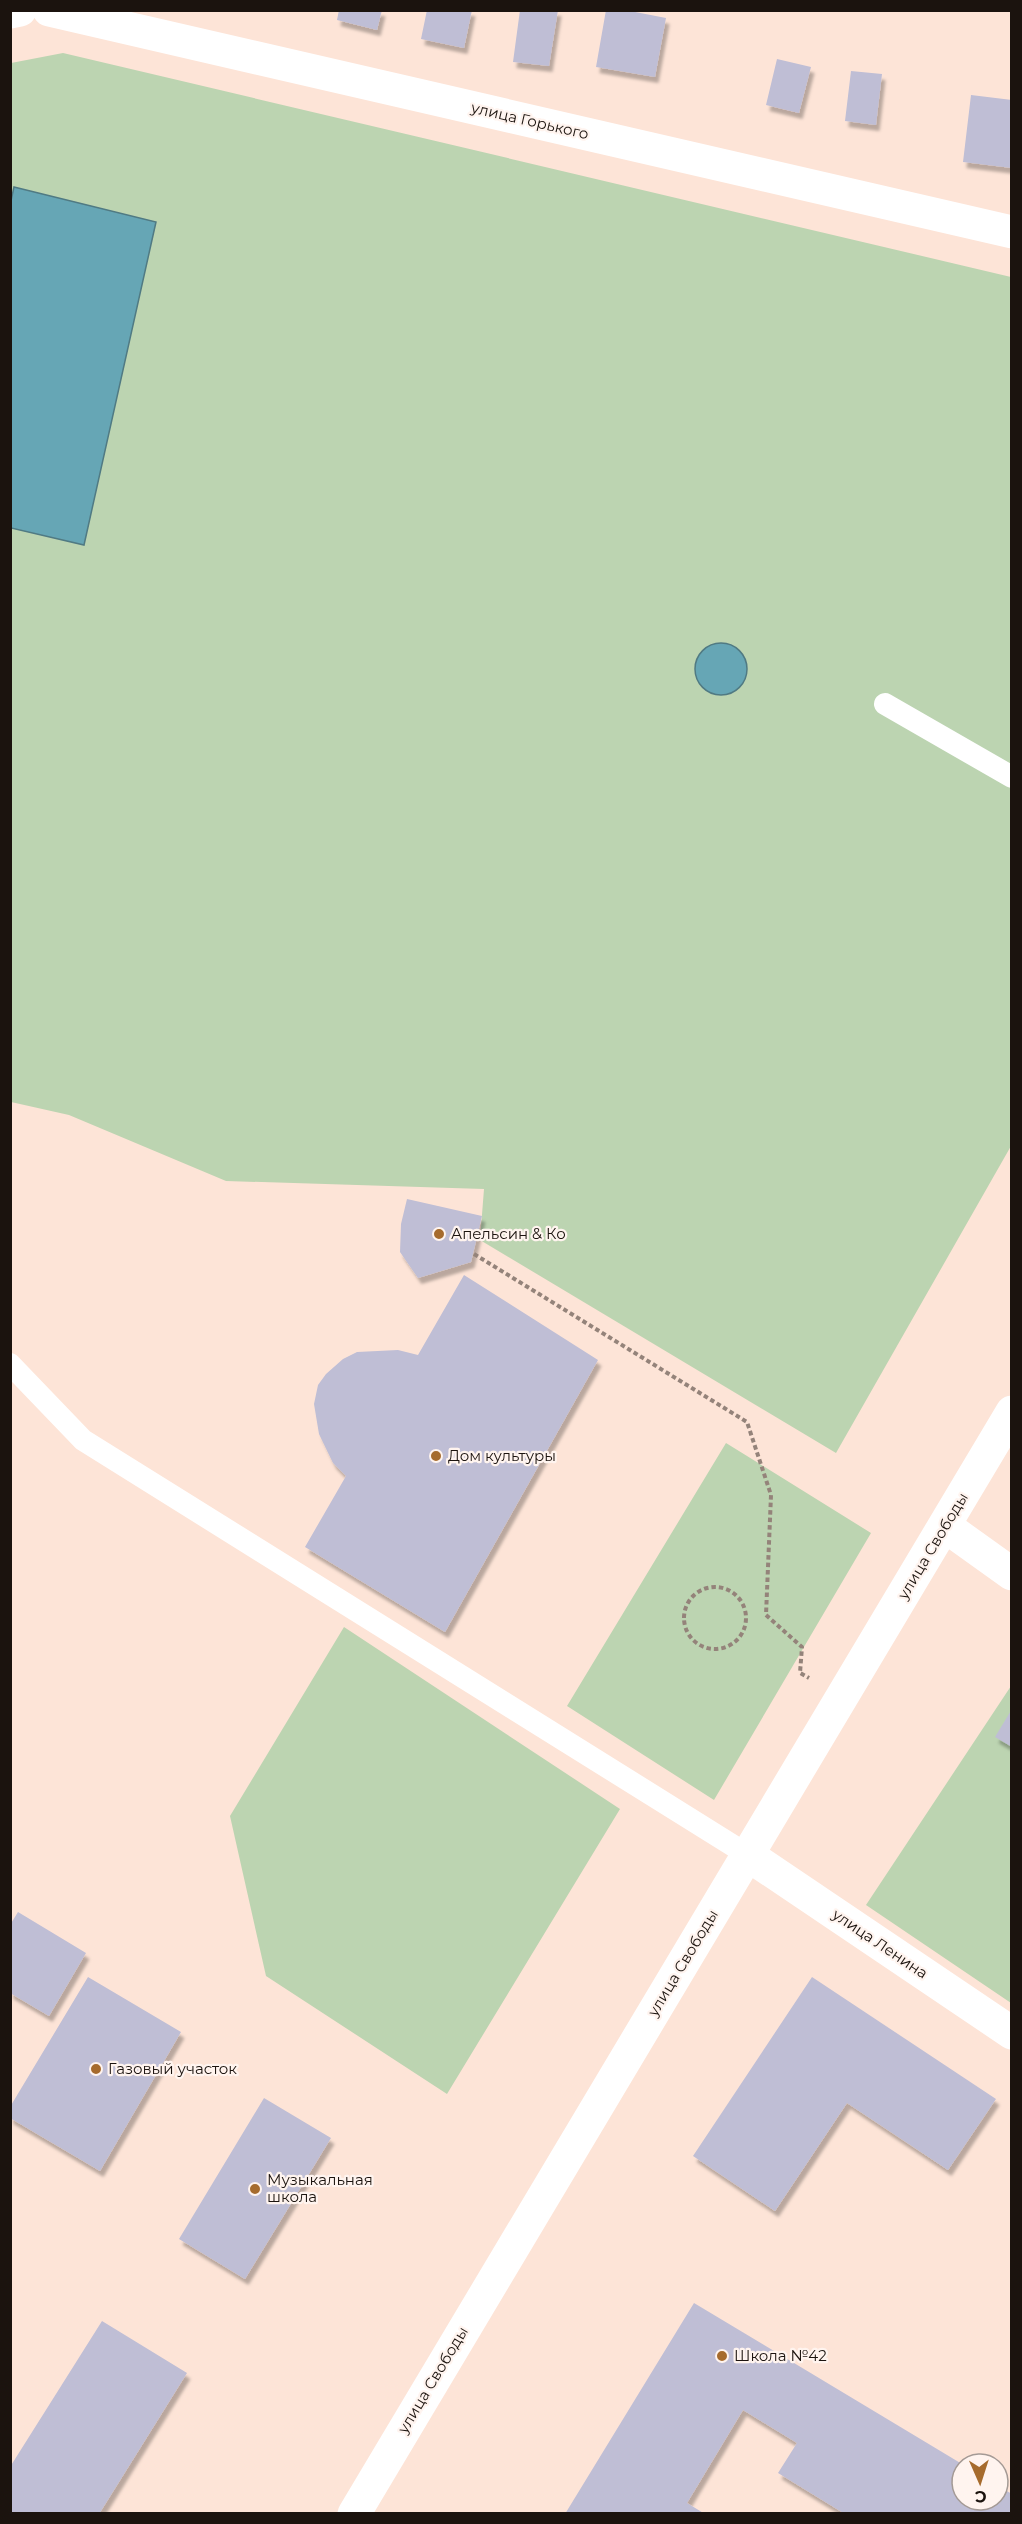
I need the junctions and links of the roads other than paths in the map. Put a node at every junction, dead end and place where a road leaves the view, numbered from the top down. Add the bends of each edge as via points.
1 (20, 10) edge
2 (49, 10) edge
3 (10, 12) edge
4 (1011, 232) edge
5 (885, 704) dead end
6 (1011, 777) edge
7 (10, 1364) edge
8 (1011, 1412) edge
9 (945, 1526) junction
10 (1011, 1574) edge
11 (748, 1855) junction
12 (1011, 2032) edge
13 (354, 2514) edge

1 - 3 street
2 - 4 street, улица Горького
5 - 6 lane
7 - 11 lane via 83,1440
8 - 9 street, улица Свободы
9 - 10 street
9 - 11 street, улица Свободы
11 - 12 street, улица Ленина
11 - 13 street, улица Свободы

